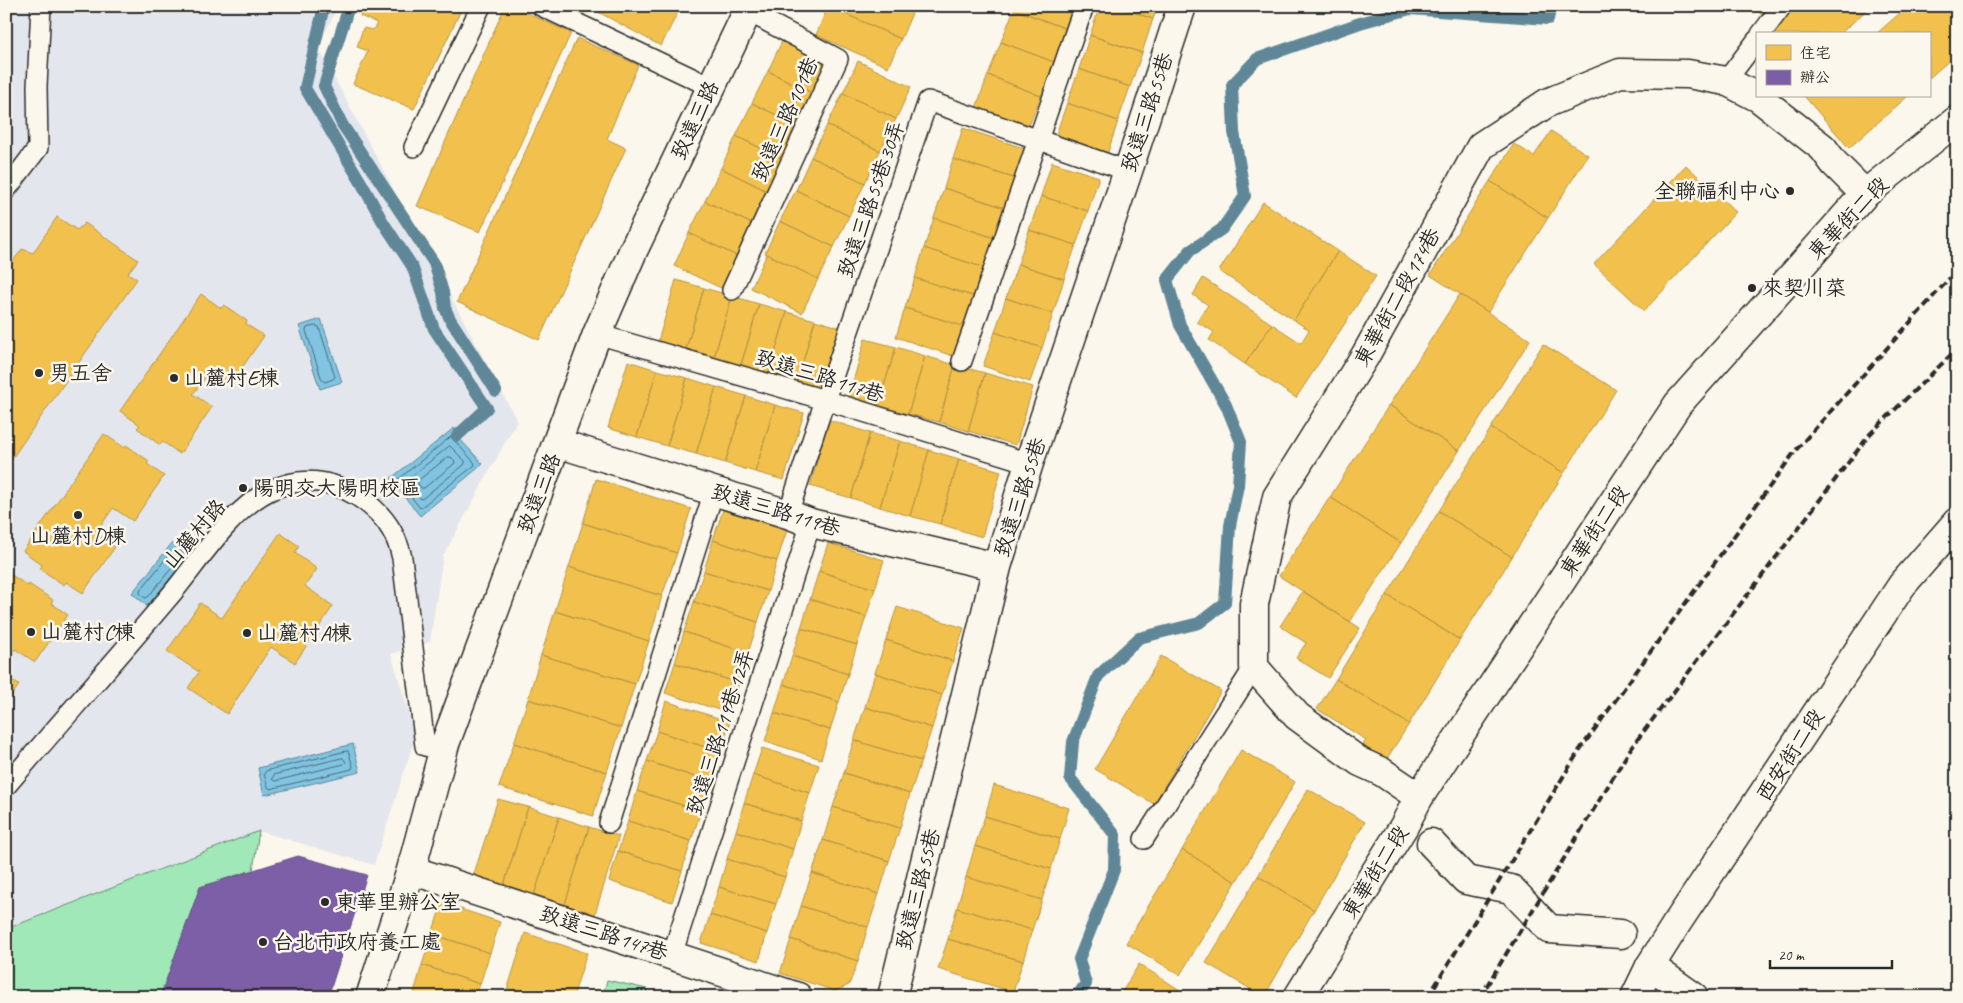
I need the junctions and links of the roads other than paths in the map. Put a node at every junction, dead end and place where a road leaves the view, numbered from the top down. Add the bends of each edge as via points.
1 (40, 6) edge
2 (481, 6) edge
3 (541, 6) edge
4 (1084, 6) edge
5 (1182, 6) edge
6 (1782, 6) edge
7 (749, 9) edge
8 (1762, 32) edge
9 (1756, 41) edge
10 (1726, 81) junction
11 (711, 88) junction
12 (1756, 96) edge
13 (1759, 98) edge
14 (1957, 120) edge
15 (1038, 139) junction
16 (414, 147) dead end
17 (1128, 171) junction
18 (6, 190) edge
19 (1866, 194) junction
20 (732, 290) dead end
21 (597, 334) junction
22 (962, 361) dead end
23 (825, 400) junction
24 (558, 443) junction
25 (1029, 463) junction
26 (714, 491) junction
27 (799, 518) junction
28 (1957, 522) edge
29 (998, 567) junction
30 (1254, 667) junction
31 (443, 750) junction
32 (6, 786) edge
33 (1419, 797) junction
34 (610, 823) dead end
35 (1144, 840) dead end
36 (1431, 843) dead end
37 (411, 870) junction
38 (1621, 934) dead end
39 (672, 955) junction
40 (1650, 966) junction
41 (370, 997) edge
42 (798, 997) edge
43 (892, 997) edge
44 (1298, 997) edge
45 (1635, 997) edge
46 (1694, 997) edge

1 - 18 lane via 38,148
2 - 16 lane
3 - 11 lane
4 - 15 lane
5 - 17 street, 致遠三路55巷
6 - 8 lane
7 - 11 street, 致遠三路
7 - 20 lane, 致遠三路101巷 via 838,59
9 - 10 lane
10 - 12 street, 東華街二段174巷
10 - 30 street, 東華街二段174巷 via 1688,74 1620,73 1547,103 1481,146 1365,356 1277,497 1254,604
11 - 21 street, 致遠三路
13 - 19 street, 東華街二段174巷 via 1823,148
14 - 19 street, 東華街二段
15 - 17 lane, 致遠三路55巷30弄
15 - 22 lane
15 - 23 lane, 致遠三路55巷30弄 via 928,101
17 - 25 street, 致遠三路55巷
19 - 33 street, 東華街二段 via 1678,404
21 - 23 lane, 致遠三路117巷
21 - 24 street, 致遠三路
23 - 25 lane, 致遠三路117巷
23 - 27 lane, 致遠三路55巷30弄
24 - 26 street, 致遠三路119巷
24 - 31 street, 致遠三路
25 - 29 street, 致遠三路55巷
26 - 27 street, 致遠三路119巷
26 - 34 lane
27 - 29 street, 致遠三路119巷
27 - 39 lane, 致遠三路119巷12弄
28 - 40 street, 西安街二段 via 1902,586
29 - 43 street, 致遠三路55巷
30 - 33 street via 1297,716 1360,762 1382,772
30 - 35 lane
31 - 32 lane, 山麓村路 via 425,746 402,558 395,535 389,524 363,500 335,485 310,480 283,485 268,492 231,522
31 - 37 street, 致遠三路
33 - 44 street, 東華街二段
36 - 38 street via 1466,880 1511,889 1550,929
37 - 39 street, 致遠三路147巷
37 - 41 street, 致遠三路
39 - 42 street, 致遠三路147巷
40 - 45 street, 西安街二段
40 - 46 street

